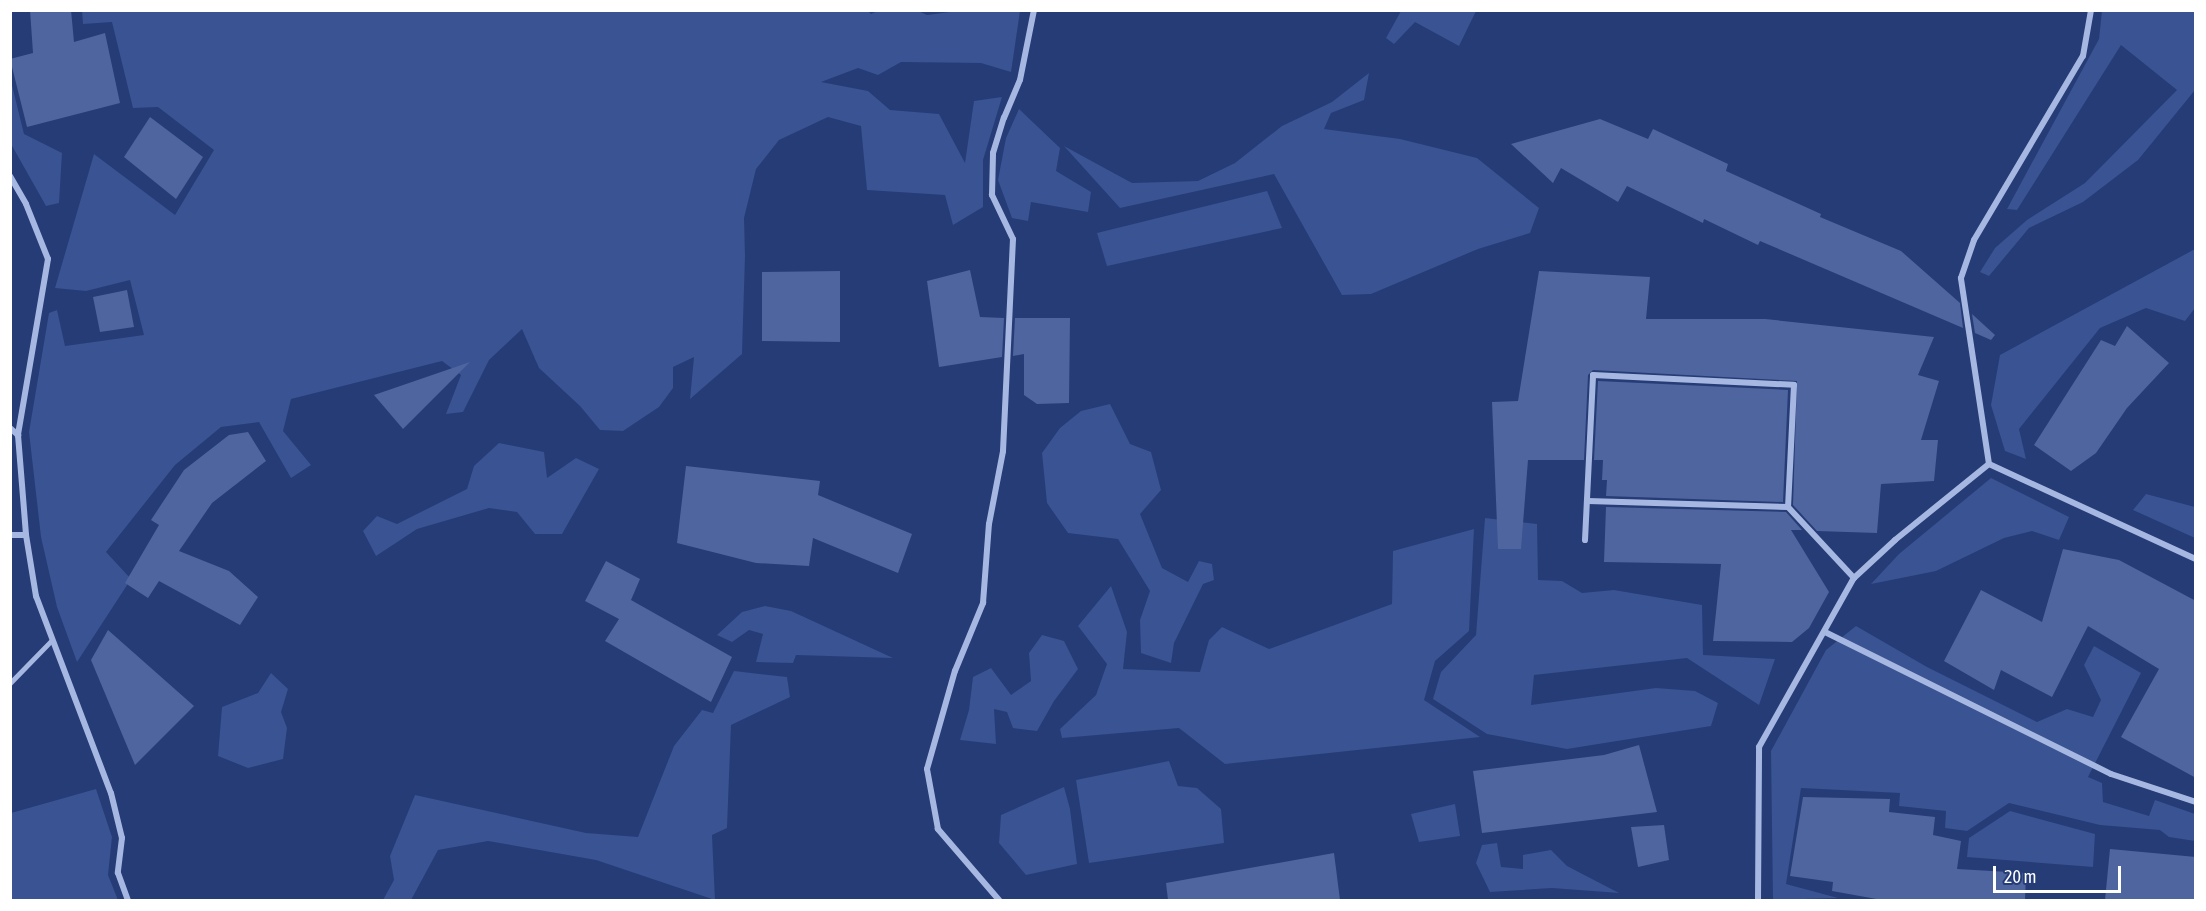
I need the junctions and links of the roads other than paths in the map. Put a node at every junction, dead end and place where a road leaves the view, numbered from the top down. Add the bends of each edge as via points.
1 (1034, 10) edge
2 (2091, 10) edge
3 (10, 176) edge
4 (10, 428) edge
5 (18, 435) junction
6 (1989, 464) junction
7 (1588, 501) junction
8 (1788, 507) junction
9 (10, 535) edge
10 (26, 535) junction
11 (1585, 540) dead end
12 (2196, 560) edge
13 (1854, 578) junction
14 (1825, 632) junction
15 (52, 640) junction
16 (10, 683) edge
17 (2196, 802) edge
18 (128, 900) edge
19 (999, 900) edge
20 (1758, 900) edge

1 - 19 street via 1020,80 993,153 992,195 1013,239 1003,451 989,524 983,603 955,671 927,769 938,829
2 - 6 street via 2083,56 1974,240 1961,278
3 - 5 street via 48,258
4 - 5 street
5 - 10 street
6 - 12 street
6 - 13 street
7 - 8 street
7 - 8 street via 1593,375 1794,385
7 - 11 street
8 - 13 street
9 - 10 street
10 - 15 street via 36,596
13 - 14 street
14 - 17 street via 2111,774
14 - 20 street via 1759,747
15 - 16 lane
15 - 18 street via 111,793 122,838 118,873

